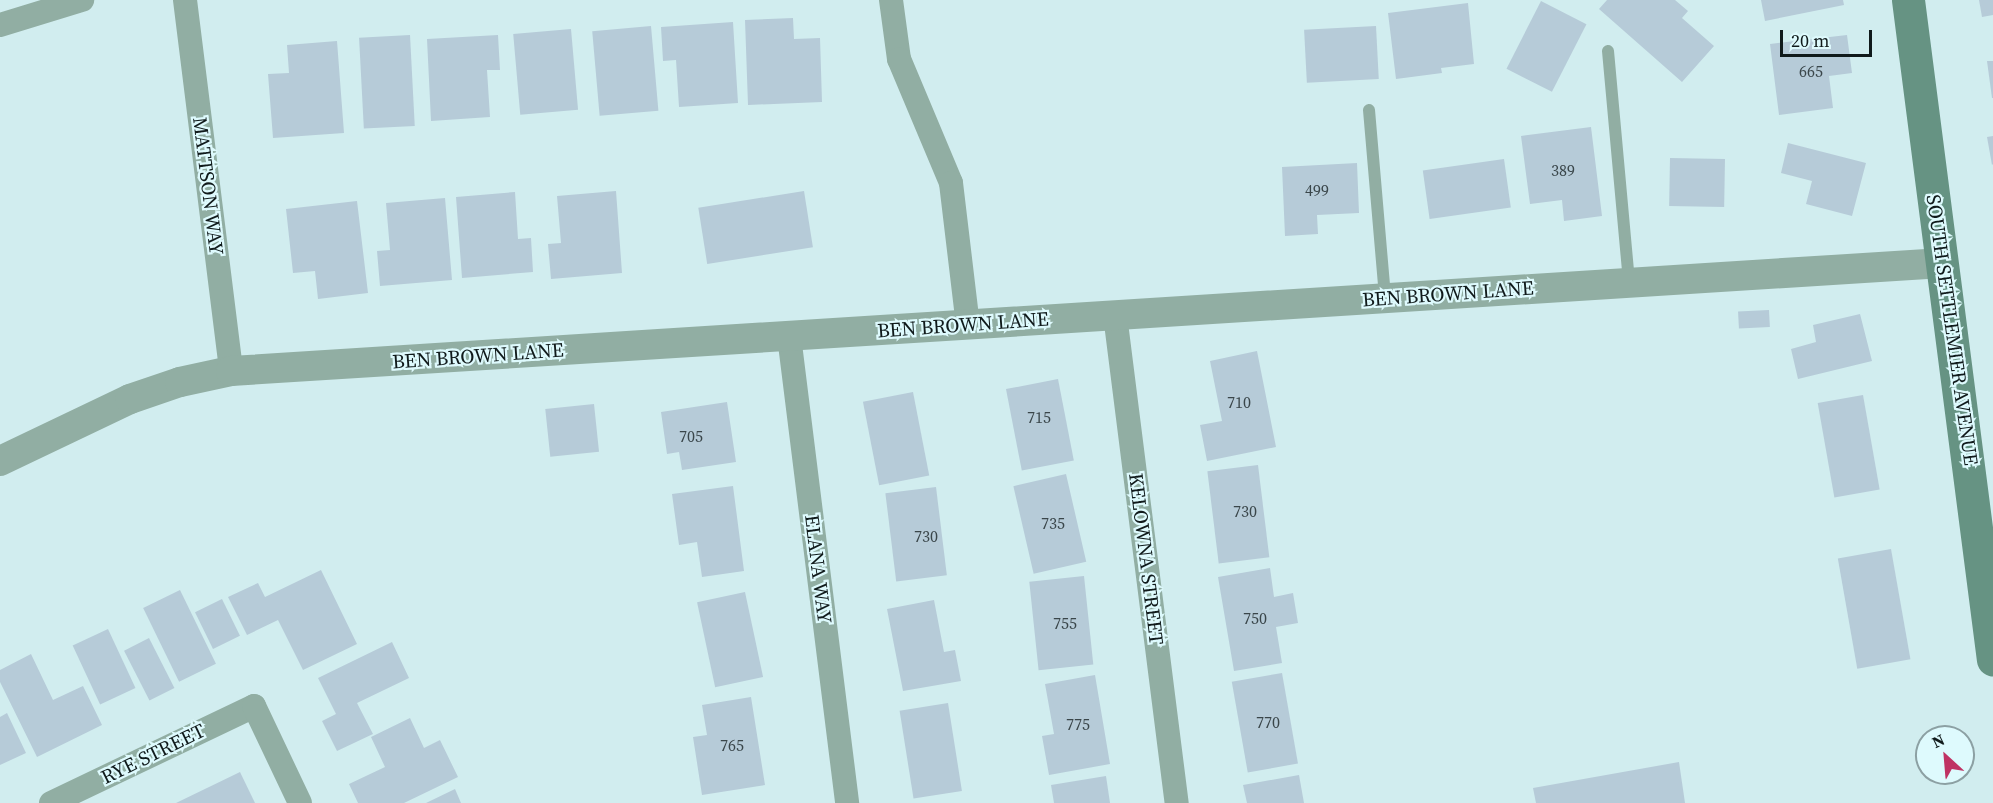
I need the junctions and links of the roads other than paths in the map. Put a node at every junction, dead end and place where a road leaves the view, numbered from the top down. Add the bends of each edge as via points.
1 (82, 0) edge
2 (185, 0) edge
3 (891, 0) edge
4 (1908, 0) edge
5 (0, 25) edge
6 (1608, 51) dead end
7 (1369, 110) dead end
8 (1943, 263) junction
9 (1629, 283) junction
10 (1385, 298) junction
11 (1115, 315) junction
12 (968, 325) junction
13 (789, 336) junction
14 (231, 371) junction
15 (0, 461) edge
16 (1993, 660) edge
17 (51, 803) edge
18 (300, 803) edge
19 (847, 803) edge
20 (1177, 803) edge

1 - 5 street
2 - 14 street, MATTSON WAY
3 - 12 street via 899,59 951,183
4 - 8 main road, SOUTH SETTLEMIER AVENUE
6 - 9 lane
7 - 10 lane
8 - 9 street, BEN BROWN LANE
8 - 16 main road, SOUTH SETTLEMIER AVENUE
9 - 10 street, BEN BROWN LANE
10 - 11 street, BEN BROWN LANE
11 - 12 street, BEN BROWN LANE
11 - 20 street, KELOWNA STREET
12 - 13 street, BEN BROWN LANE
13 - 14 street, BEN BROWN LANE
13 - 19 street, ELANA WAY
14 - 15 street, BEN BROWN LANE via 180,382 130,399
17 - 18 street, RYE STREET via 254,706

